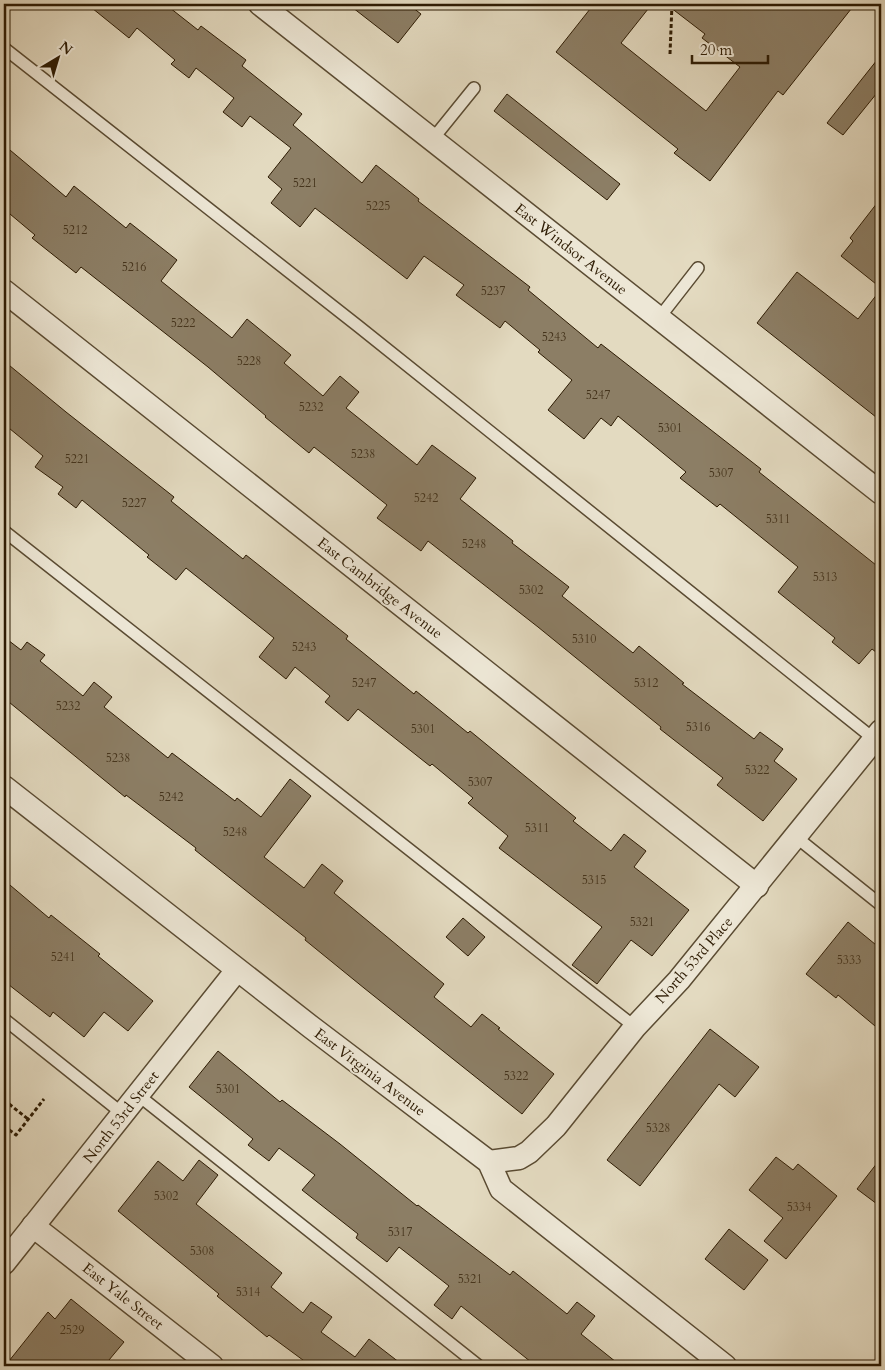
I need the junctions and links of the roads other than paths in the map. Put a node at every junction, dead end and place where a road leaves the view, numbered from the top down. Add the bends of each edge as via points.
1 (264, 5) edge
2 (4, 48) edge
3 (474, 88) dead end
4 (432, 140) junction
5 (698, 268) dead end
6 (4, 291) edge
7 (659, 318) junction
8 (881, 494) edge
9 (4, 531) edge
10 (878, 735) edge
11 (4, 787) edge
12 (796, 837) junction
13 (757, 886) junction
14 (881, 905) edge
15 (238, 970) junction
16 (4, 1019) edge
17 (635, 1027) junction
18 (138, 1095) junction
19 (123, 1114) junction
20 (489, 1162) junction
21 (34, 1226) junction
22 (4, 1263) edge
23 (212, 1366) edge
24 (479, 1366) edge
25 (725, 1366) edge

1 - 4 street, East Windsor Avenue
2 - 10 lane
3 - 4 lane
4 - 7 street, East Windsor Avenue
5 - 7 lane
6 - 13 street, East Cambridge Avenue
7 - 8 street, East Windsor Avenue
9 - 17 lane
10 - 12 street, North 53rd Place
11 - 15 street, East Virginia Avenue
12 - 13 street, North 53rd Place
12 - 14 lane
13 - 17 street, North 53rd Place via 679,980
15 - 18 street, North 53rd Street
15 - 20 street, East Virginia Avenue
16 - 19 lane
17 - 20 street, North 53rd Place via 556,1126 529,1152 519,1158
18 - 19 street, North 53rd Street
18 - 24 lane
19 - 21 street, North 53rd Street
20 - 25 street, East Virginia Avenue via 501,1189
21 - 22 street, North 53rd Street
21 - 23 street, East Yale Street

